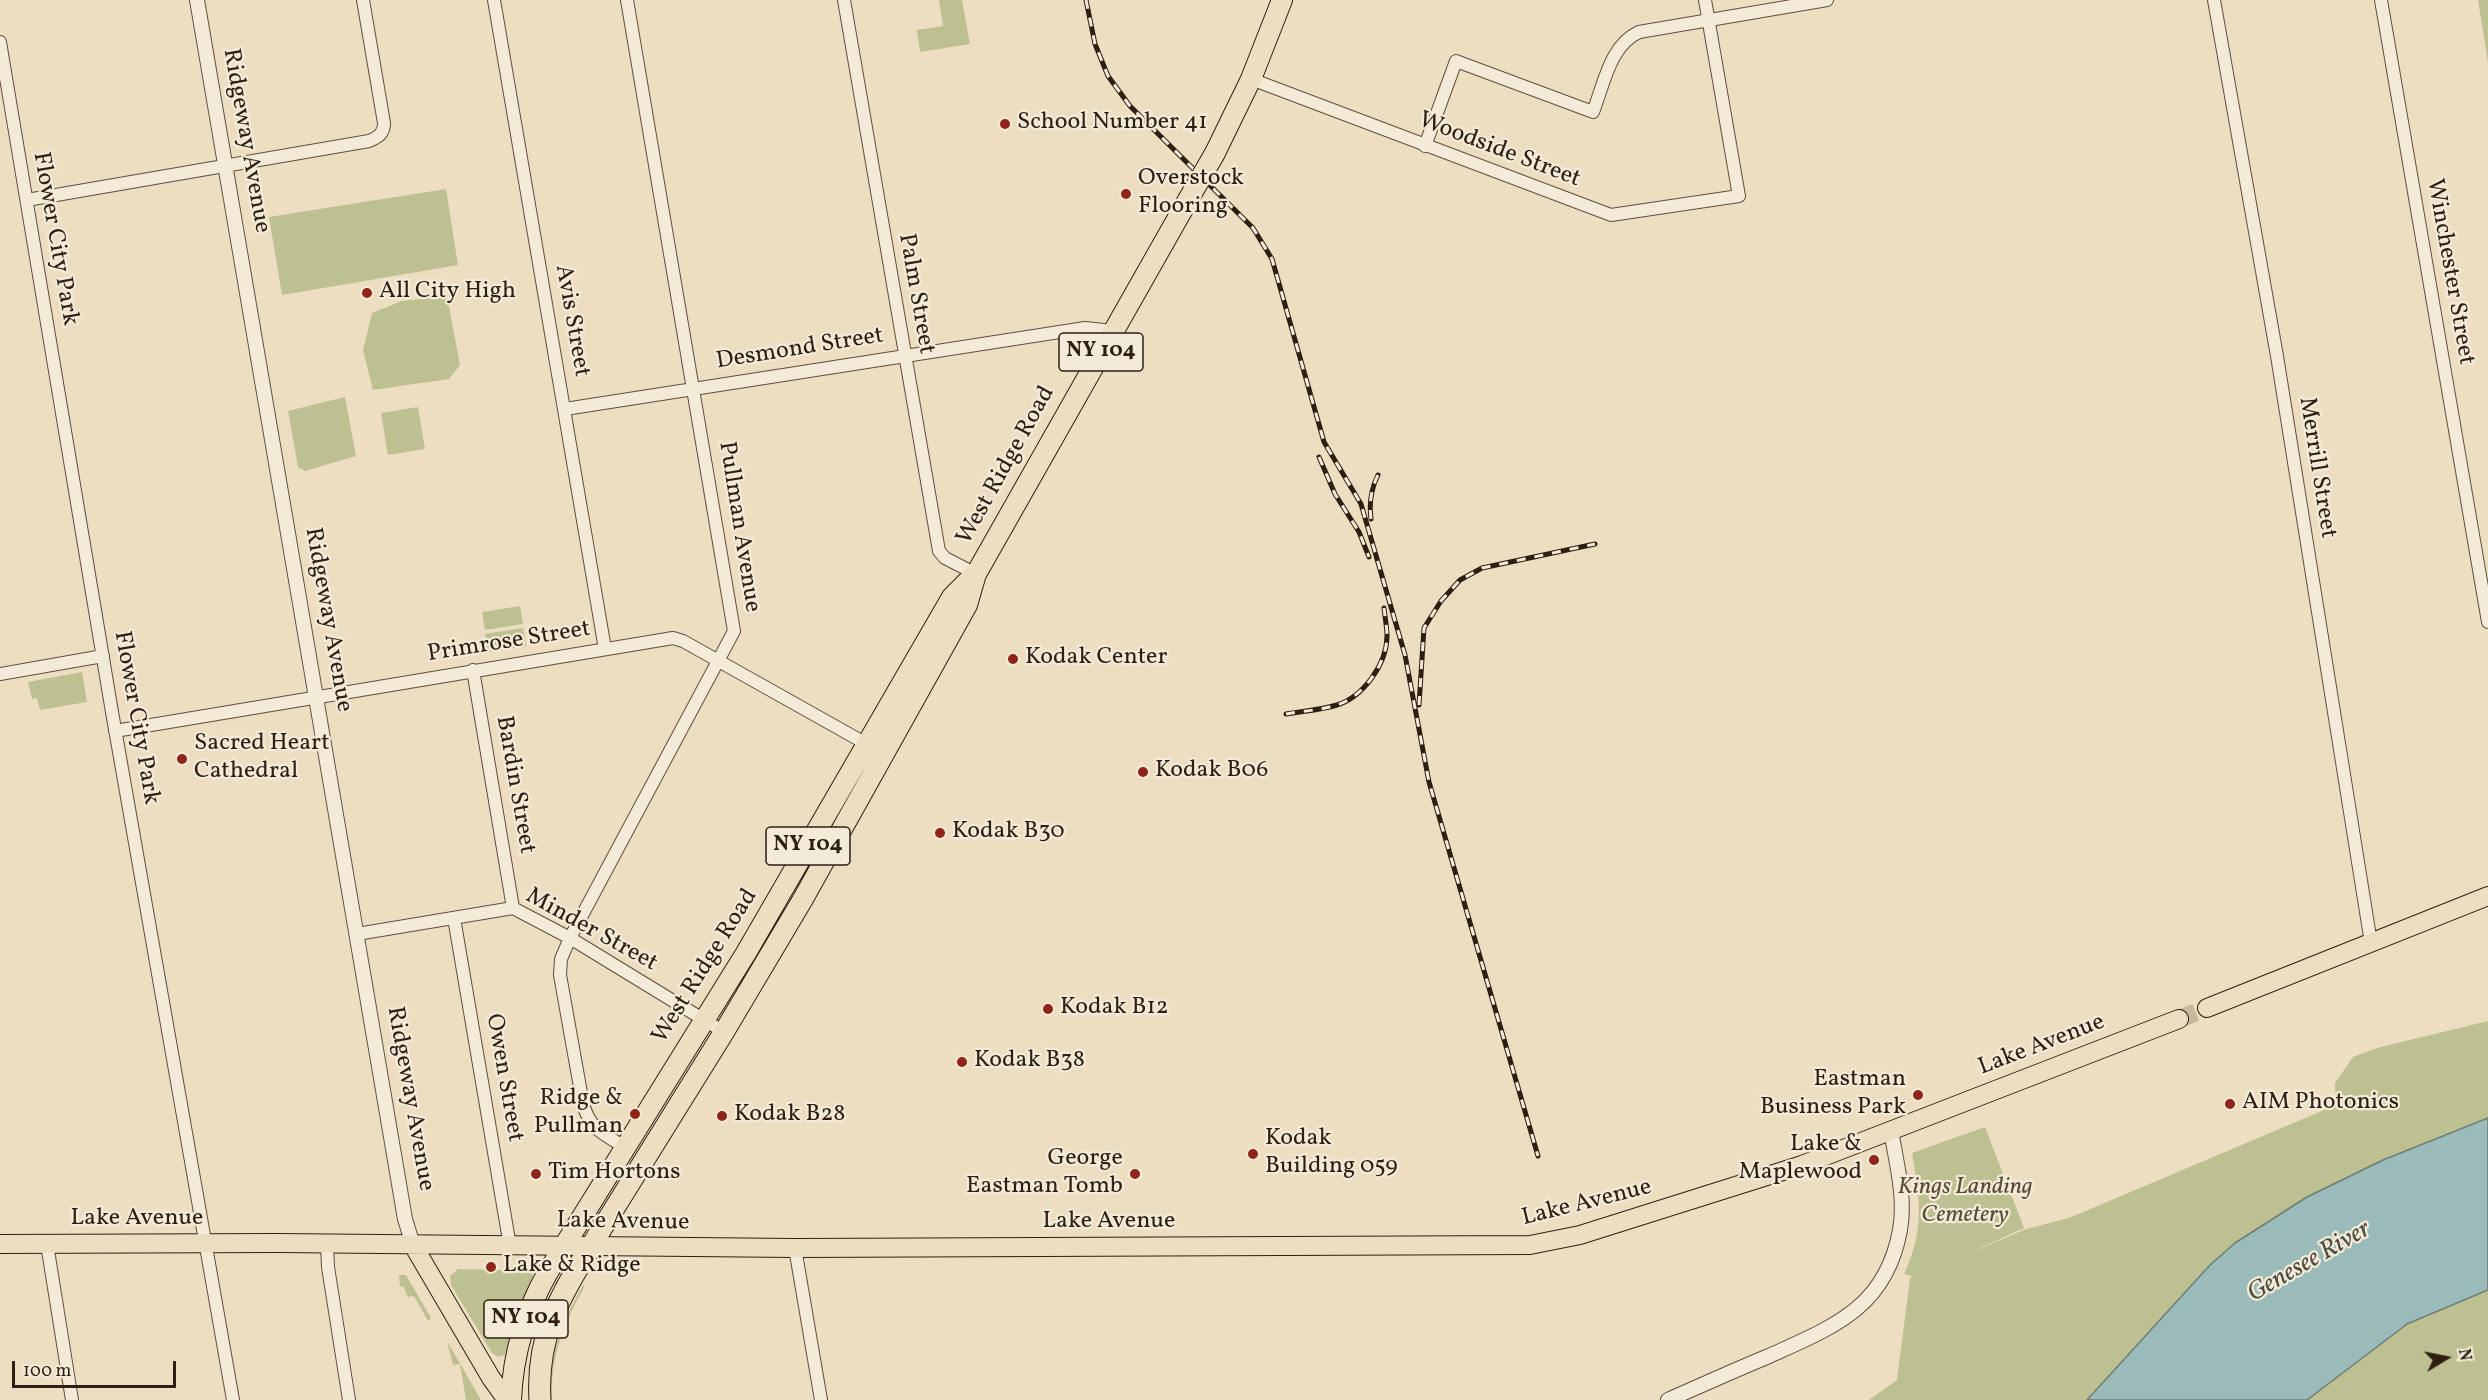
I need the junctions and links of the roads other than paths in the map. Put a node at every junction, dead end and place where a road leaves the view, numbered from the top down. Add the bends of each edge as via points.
1 (197, 0) edge
2 (363, 0) edge
3 (494, 0) edge
4 (627, 0) edge
5 (844, 0) edge
6 (1282, 0) edge
7 (1705, 0) edge
8 (1827, 0) edge
9 (2214, 0) edge
10 (2381, 0) edge
11 (1708, 20) junction
12 (0, 42) edge
13 (1251, 79) junction
14 (1425, 146) junction
15 (225, 166) junction
16 (27, 200) junction
17 (1113, 331) junction
18 (904, 354) junction
19 (694, 388) junction
20 (565, 408) junction
21 (976, 574) junction
22 (2488, 622) edge
23 (605, 649) junction
24 (103, 656) junction
25 (718, 661) junction
26 (473, 670) junction
27 (0, 674) edge
28 (316, 696) junction
29 (115, 731) junction
30 (875, 748) junction
31 (2488, 896) edge
32 (513, 908) junction
33 (454, 918) junction
34 (357, 934) junction
35 (570, 938) junction
36 (2371, 943) junction
37 (2207, 1008) tunnel mouth
38 (705, 1019) junction
39 (2179, 1019) tunnel mouth
40 (724, 1032) junction
41 (1891, 1130) junction
42 (625, 1147) junction
43 (0, 1244) edge
44 (47, 1244) junction
45 (204, 1244) junction
46 (327, 1244) junction
47 (412, 1245) junction
48 (510, 1246) junction
49 (563, 1246) junction
50 (591, 1246) junction
51 (795, 1248) junction
52 (72, 1400) edge
53 (233, 1400) edge
54 (349, 1400) edge
55 (509, 1400) edge
56 (540, 1400) edge
57 (820, 1400) edge
58 (1668, 1400) edge

1 - 15 street, Ridgeway Avenue
2 - 15 street via 384,123 378,138
3 - 20 street, Avis Street
4 - 19 street, Pullman Avenue
5 - 18 street, Palm Street
6 - 13 highway, West Ridge Road / NY 104
7 - 11 street
8 - 11 street
9 - 36 street, Merrill Street via 2277,356
10 - 22 street, Winchester Street
11 - 14 street via 1629,36 1615,55 1593,112 1456,61
11 - 14 street, Woodside Street via 1739,196 1611,215
12 - 16 street, Flower City Park
13 - 14 street, Woodside Street
13 - 17 highway, West Ridge Road / NY 104, bridge via 1215,153
15 - 16 street
15 - 28 street, Ridgeway Avenue
16 - 24 street, Flower City Park
17 - 18 street, Desmond Street via 1085,328
17 - 21 highway, West Ridge Road / NY 104
18 - 19 street, Desmond Street
18 - 21 street, Palm Street via 939,551
19 - 20 street, Desmond Street
19 - 25 street, Pullman Avenue via 734,631
20 - 23 street, Avis Street
21 - 30 highway, West Ridge Road / NY 104 via 967,605
23 - 25 street, Primrose Street via 673,638
23 - 26 street, Primrose Street
24 - 27 street
24 - 29 street, Flower City Park
25 - 30 street, Primrose Street
25 - 35 street, Pullman Avenue
26 - 28 street, Primrose Street
26 - 32 street, Bardin Street
28 - 29 street, Primrose Street
28 - 34 street, Ridgeway Avenue
29 - 45 street, Flower City Park
30 - 38 highway, West Ridge Road / NY 104
30 - 40 highway, West Ridge Road / NY 104 via 803,899
31 - 36 main road
32 - 33 street, Minder Street
32 - 35 street, Minder Street
33 - 34 street, Minder Street
33 - 48 street, Owen Street
34 - 47 street, Ridgeway Avenue
35 - 38 street, Minder Street
35 - 42 street, Pullman Avenue via 561,959 560,975 583,1104 588,1120
36 - 37 main road
38 - 40 street, Minder Street
38 - 42 highway, West Ridge Road / NY 104
39 - 41 main road, Lake Avenue
40 - 50 highway, West Ridge Road / NY 104
41 - 51 main road, Lake Avenue via 1753,1182 1580,1235 1530,1245
41 - 58 street via 1902,1201 1900,1228 1882,1279 1863,1304 1826,1330
42 - 49 highway, West Ridge Road / NY 104
43 - 44 main road, Lake Avenue
44 - 45 main road, Lake Avenue
44 - 52 street
45 - 46 main road, Lake Avenue
45 - 53 street, Flower City Park
46 - 47 main road, Lake Avenue
46 - 54 street
47 - 48 main road, Lake Avenue
47 - 55 main road, Ridgeway Avenue
48 - 49 main road, Lake Avenue
49 - 50 main road, Lake Avenue
49 - 55 highway, West Ridge Road / NY 104 via 527,1316
50 - 51 main road, Lake Avenue
50 - 56 highway, West Ridge Road / NY 104 via 549,1323 540,1368
51 - 57 street

